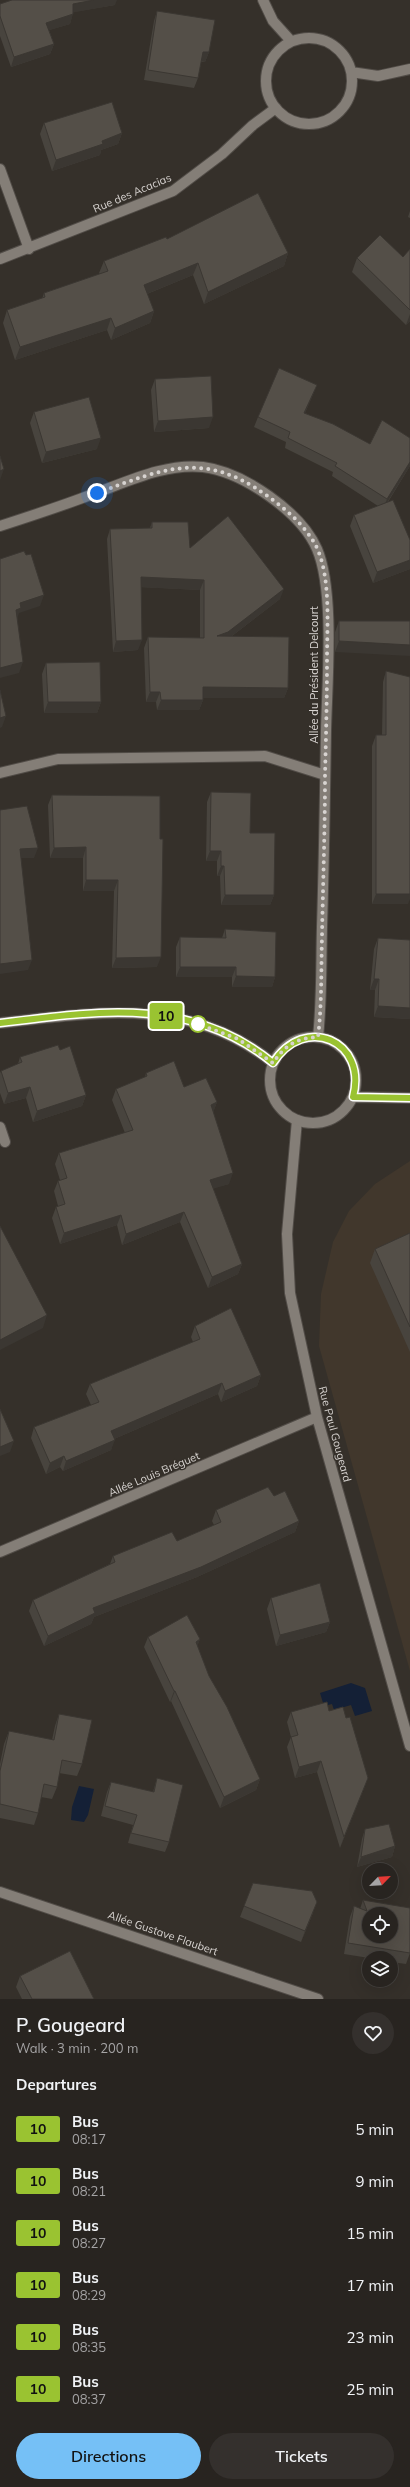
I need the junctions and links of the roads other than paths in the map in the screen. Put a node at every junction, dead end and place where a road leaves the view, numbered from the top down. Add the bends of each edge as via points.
1 (263, 0) edge
2 (291, 41) junction
3 (410, 69) edge
4 (351, 72) junction
5 (276, 108) junction
6 (0, 169) edge
7 (29, 249) junction
8 (0, 259) edge
9 (0, 526) edge
10 (0, 773) edge
11 (325, 775) junction
12 (0, 1022) edge
13 (318, 1037) junction
14 (273, 1063) junction
15 (353, 1097) junction
16 (410, 1098) edge
17 (297, 1120) junction
18 (0, 1127) edge
19 (5, 1142) dead end
20 (317, 1417) junction
21 (0, 1552) edge
22 (410, 1746) edge
23 (0, 1892) edge
24 (318, 1999) edge

1 - 2 street via 273,20
2 - 4 street via 306,37 321,39 335,46 346,58
2 - 5 street via 280,48 267,71 268,90
3 - 4 street via 378,76
4 - 5 street via 352,86 348,100 340,112 328,120 314,124 300,123 287,118
5 - 7 street, Rue des Acacias via 173,191
6 - 7 street
7 - 8 street, Rue des Acacias
9 - 11 street, Allée du Président Delcourt via 142,476 182,466 205,467 233,476 257,488 280,505 301,524 317,549 323,573 328,610
10 - 11 street via 58,760 265,756
11 - 13 street, Allée du Président Delcourt
12 - 14 street via 99,1012 155,1013 206,1025 238,1039
13 - 14 street via 304,1037 292,1042 281,1051
13 - 15 street via 337,1044 351,1058 357,1084
14 - 17 street via 270,1076 271,1090 276,1103 285,1113
15 - 16 street
15 - 17 street via 346,1109 330,1120 309,1124
17 - 20 street, Rue Paul Gougeard via 287,1234 290,1293
18 - 19 street
20 - 21 street, Allée Louis Bréguet
20 - 22 street, Rue Paul Gougeard
23 - 24 street, Allée Gustave Flaubert

